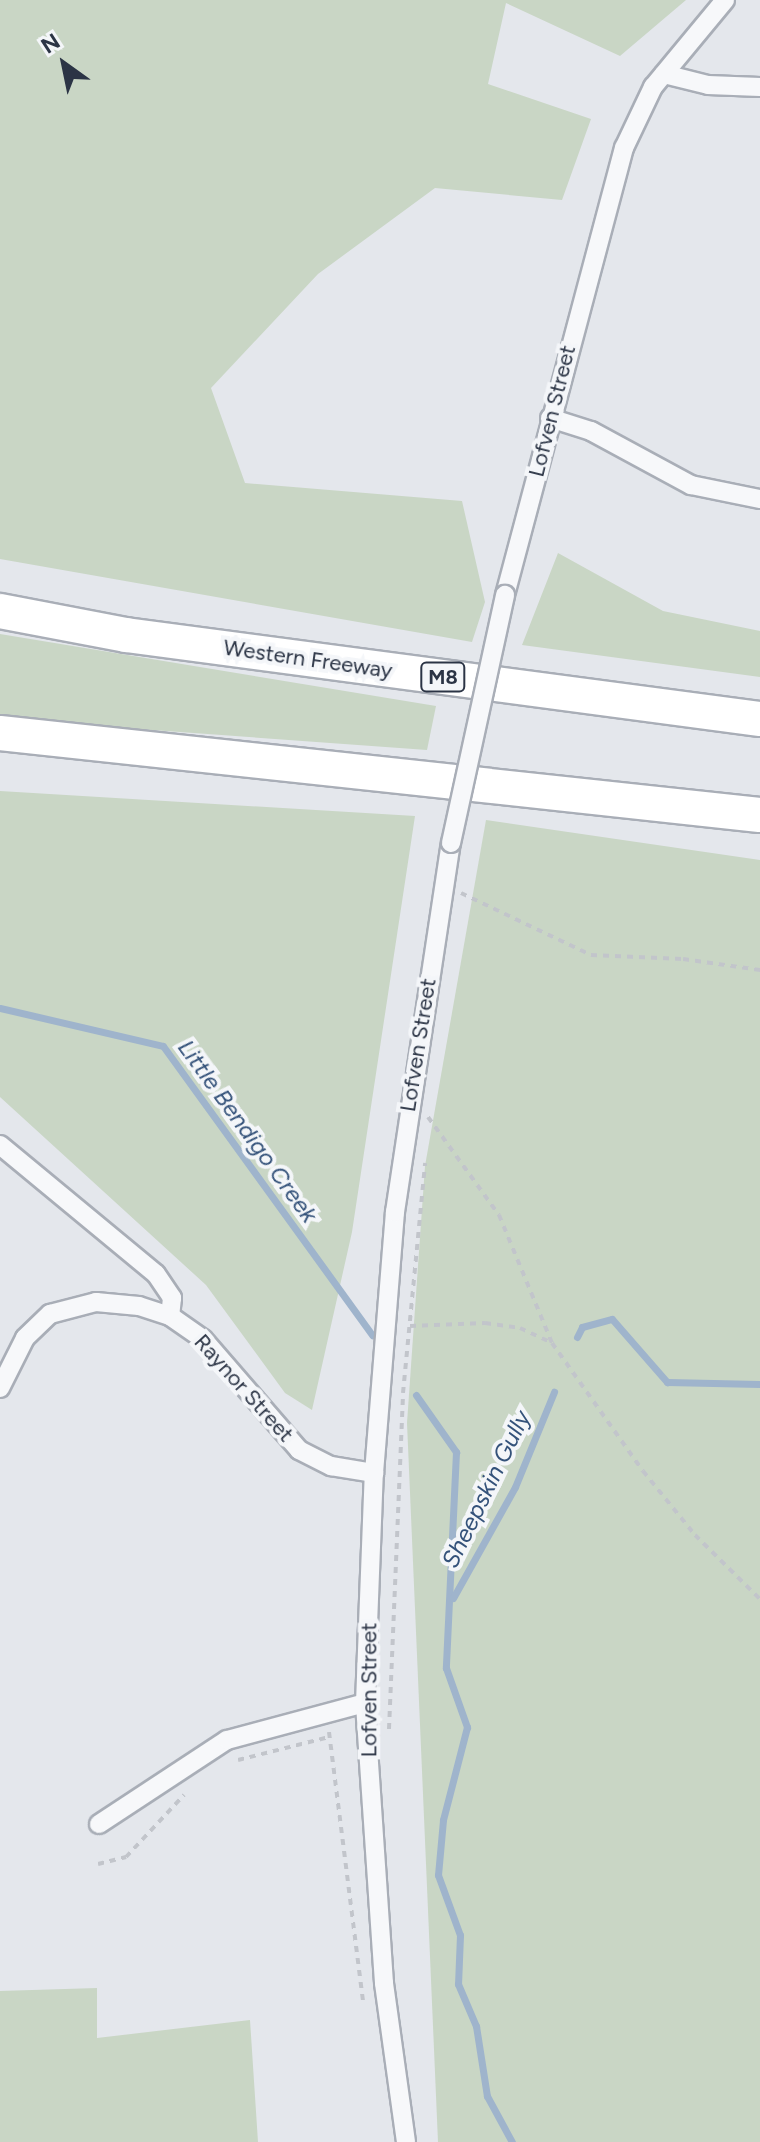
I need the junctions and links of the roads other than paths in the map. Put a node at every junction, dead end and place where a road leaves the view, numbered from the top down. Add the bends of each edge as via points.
1 (725, 0) edge
2 (664, 74) junction
3 (760, 87) edge
4 (550, 418) junction
5 (760, 499) edge
6 (0, 611) edge
7 (760, 719) edge
8 (0, 733) edge
9 (760, 815) edge
10 (0, 1145) edge
11 (170, 1316) junction
12 (0, 1388) edge
13 (374, 1473) junction
14 (365, 1703) junction
15 (99, 1824) dead end
16 (406, 2142) edge

1 - 2 street, Lofven Street
2 - 3 street via 708,85
2 - 4 street, Lofven Street via 624,148
4 - 5 street via 591,431 691,485
4 - 13 street, Lofven Street, bridge via 451,843 451,890 408,1108
6 - 7 highway, Western Freeway / M8 via 126,635
8 - 9 highway
10 - 11 street via 156,1274 172,1298
11 - 12 street via 113,1302 58,1310 25,1338
11 - 13 street, Raynor Street via 214,1350 290,1443 331,1466
13 - 14 street, Lofven Street
14 - 15 street via 227,1740
14 - 16 street, Lofven Street via 384,1983

